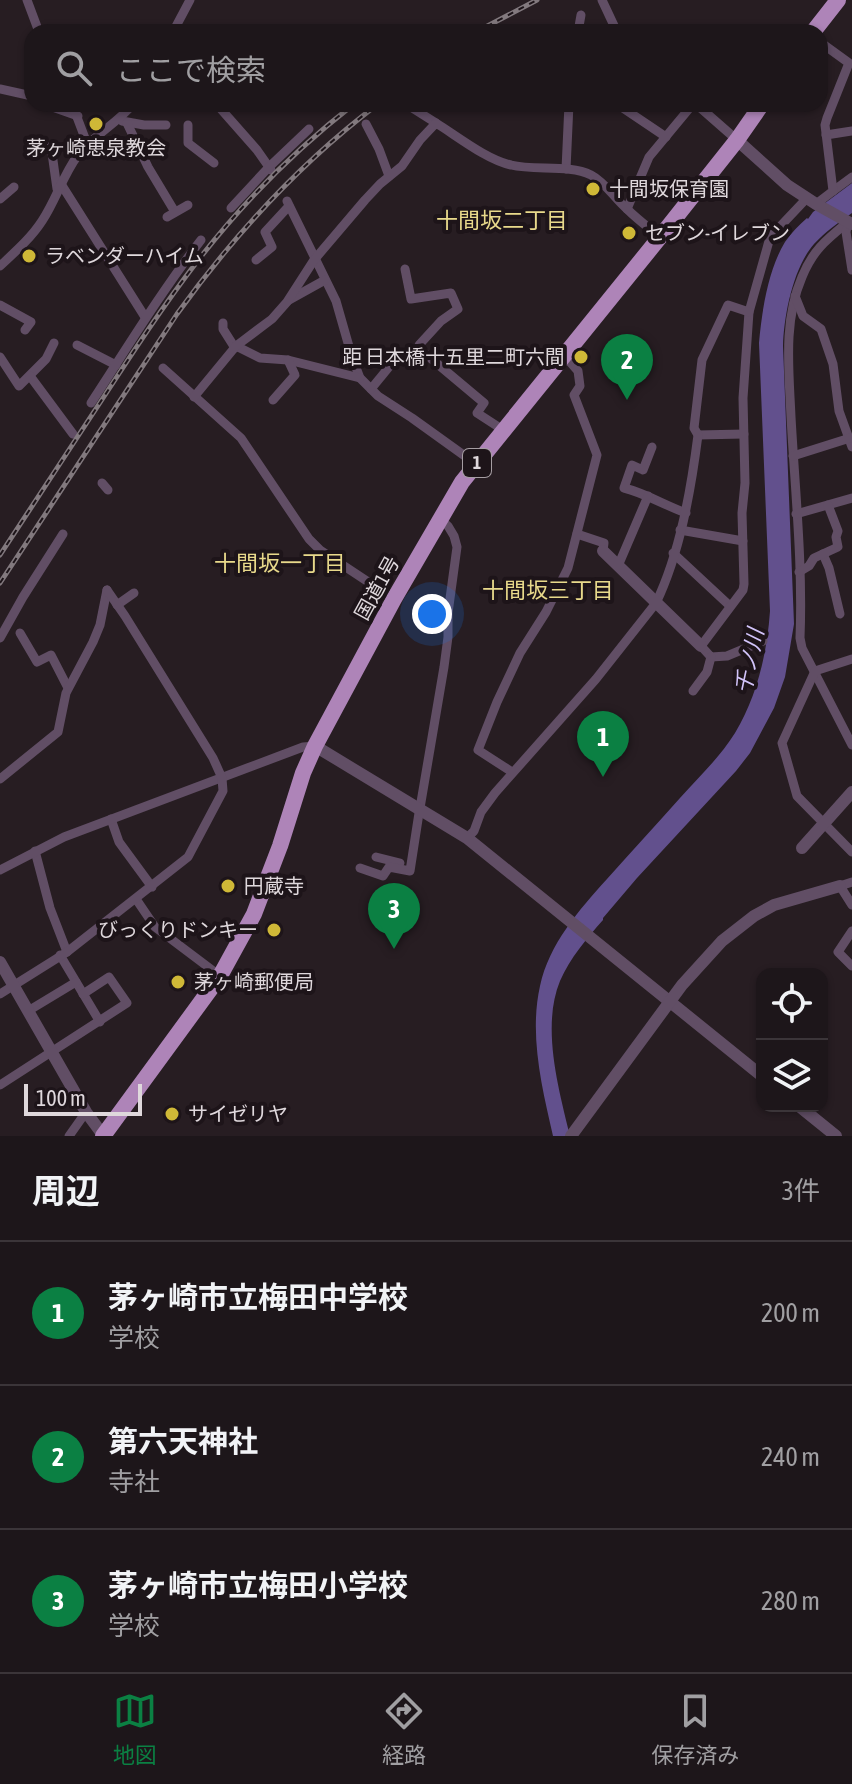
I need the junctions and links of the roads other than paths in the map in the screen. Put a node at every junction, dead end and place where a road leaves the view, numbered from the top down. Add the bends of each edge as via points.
1 (27, 0) edge
2 (190, 0) edge
3 (602, 0) edge
4 (835, 1) edge
5 (581, 15) dead end
6 (36, 24) edge
7 (177, 24) edge
8 (579, 24) edge
9 (613, 24) edge
10 (819, 24) edge
11 (828, 47) edge
12 (851, 61) edge
13 (0, 89) edge
14 (24, 94) edge
15 (67, 112) edge
16 (76, 112) edge
17 (128, 112) edge
18 (224, 112) edge
19 (419, 112) edge
20 (569, 112) edge
21 (629, 112) edge
22 (687, 112) edge
23 (704, 112) edge
24 (756, 112) edge
25 (78, 116) junction
26 (123, 121) junction
27 (436, 123) junction
28 (366, 124) dead end
29 (166, 125) dead end
30 (188, 125) dead end
31 (309, 129) dead end
32 (852, 131) edge
33 (826, 135) junction
34 (666, 137) junction
35 (737, 140) junction
36 (51, 146) dead end
37 (88, 146) junction
38 (211, 157) dead end
39 (270, 168) junction
40 (566, 169) junction
41 (389, 176) junction
42 (852, 177) edge
43 (14, 187) dead end
44 (59, 188) junction
45 (833, 191) junction
46 (0, 199) edge
47 (811, 201) junction
48 (188, 205) dead end
49 (231, 208) dead end
50 (627, 209) junction
51 (850, 223) edge
52 (660, 237) junction
53 (201, 240) dead end
54 (256, 260) dead end
55 (314, 260) junction
56 (0, 266) edge
57 (405, 269) dead end
58 (852, 270) edge
59 (325, 280) junction
60 (795, 296) junction
61 (287, 302) junction
62 (0, 305) edge
63 (749, 312) junction
64 (145, 317) junction
65 (31, 322) dead end
66 (223, 323) dead end
67 (54, 343) dead end
68 (77, 345) dead end
69 (236, 347) junction
70 (564, 355) junction
71 (398, 356) dead end
72 (0, 357) edge
73 (288, 360) junction
74 (116, 365) junction
75 (163, 368) dead end
76 (30, 376) junction
77 (360, 378) junction
78 (371, 389) junction
79 (194, 397) junction
80 (273, 400) dead end
81 (91, 403) dead end
82 (502, 432) junction
83 (73, 434) dead end
84 (744, 434) junction
85 (698, 435) junction
86 (851, 443) edge
87 (652, 447) dead end
88 (793, 456) junction
89 (476, 464) junction
90 (648, 496) junction
91 (852, 498) edge
92 (828, 505) junction
93 (686, 513) junction
94 (796, 514) junction
95 (439, 518) junction
96 (680, 530) junction
97 (63, 534) dead end
98 (577, 534) junction
99 (743, 541) junction
100 (603, 551) joint
101 (673, 553) junction
102 (823, 554) junction
103 (618, 566) junction
104 (799, 572) junction
105 (134, 593) dead end
106 (394, 599) junction
107 (656, 603) junction
108 (117, 605) junction
109 (730, 606) junction
110 (840, 614) dead end
111 (20, 633) dead end
112 (0, 638) edge
113 (763, 641) dead end
114 (701, 646) junction
115 (711, 657) junction
116 (852, 659) edge
117 (815, 671) junction
118 (68, 688) junction
119 (693, 691) dead end
120 (852, 745) edge
121 (315, 746) junction
122 (512, 772) junction
123 (222, 778) junction
124 (0, 779) edge
125 (852, 792) edge
126 (422, 809) junction
127 (111, 819) junction
128 (824, 824) junction
129 (467, 838) junction
130 (802, 848) dead end
131 (35, 851) junction
132 (852, 852) edge
133 (376, 857) dead end
134 (411, 865) junction
135 (360, 868) dead end
136 (0, 870) edge
137 (846, 884) edge
138 (152, 887) junction
139 (136, 899) junction
140 (852, 905) edge
141 (852, 931) edge
142 (63, 954) junction
143 (0, 962) edge
144 (852, 966) edge
145 (220, 976) junction
146 (76, 982) junction
147 (13, 985) junction
148 (0, 994) edge
149 (83, 994) junction
150 (669, 1001) junction
151 (28, 1011) junction
152 (100, 1022) junction
153 (52, 1051) junction
154 (756, 1071) edge
155 (0, 1085) edge
156 (86, 1112) junction
157 (806, 1112) edge
158 (574, 1132) edge
159 (69, 1136) edge
160 (103, 1136) edge
161 (836, 1136) edge

1 - 6 street
2 - 7 street
3 - 9 street
4 - 10 highway
5 - 8 street
11 - 12 street
12 - 33 street via 827,118
13 - 14 street
15 - 25 street
16 - 25 street
17 - 26 street
18 - 39 street
19 - 27 street
20 - 40 street
21 - 34 street
22 - 34 street
23 - 35 street
24 - 35 highway, 国道1号 / 1
25 - 37 street
26 - 29 street
26 - 37 street
26 - 48 street via 171,214
27 - 40 street via 504,163
27 - 41 street
28 - 41 street
30 - 38 street via 188,143
31 - 39 street
32 - 33 street
33 - 45 street
34 - 50 street via 649,157
35 - 47 street
35 - 52 highway, 国道1号 / 1
36 - 44 street
37 - 44 street
39 - 49 street
40 - 50 street via 594,177
41 - 55 street
42 - 45 street
43 - 46 street
44 - 56 street via 36,229
44 - 64 street
45 - 47 street
47 - 51 street
47 - 63 street via 772,235
50 - 52 street
51 - 58 street via 846,232
51 - 60 street via 824,241 810,259
52 - 70 highway, 国道1号 / 1
53 - 64 street
54 - 55 street via 272,247 265,232 288,204
55 - 59 street
55 - 61 street
57 - 82 street via 411,299 451,293 458,309 419,345 422,351 484,403 477,413
59 - 61 street
59 - 77 street
60 - 86 street via 803,316 821,329
60 - 88 street via 788,351
61 - 69 street
62 - 65 street
63 - 84 street
63 - 85 street via 728,305 702,360 694,428
64 - 74 street
66 - 69 street
67 - 76 street
68 - 74 street
69 - 73 street via 260,358
69 - 79 street
70 - 82 highway, 国道1号 / 1
70 - 98 street via 578,371 580,386 574,395 597,455
71 - 78 street
72 - 76 street via 19,386
73 - 77 street
73 - 80 street via 295,375
74 - 81 street
75 - 79 street
76 - 83 street
77 - 78 street
78 - 89 street
79 - 106 street via 241,438 309,539
82 - 89 highway, 国道1号 / 1
84 - 85 street
84 - 99 street
85 - 93 street
86 - 88 street
87 - 90 street via 643,470 632,465 624,488
88 - 94 street
89 - 95 highway, 国道1号 / 1
90 - 93 street
90 - 103 street
91 - 92 street
92 - 94 street
92 - 102 street via 838,547
93 - 96 street
94 - 104 street
95 - 106 highway, 国道1号 / 1
95 - 126 street via 457,547
96 - 99 street
96 - 101 street
97 - 112 street
98 - 100 street via 604,543
98 - 122 street via 568,568 520,653 478,750
99 - 109 street via 743,590
100 - 103 street
101 - 107 street
101 - 109 street
102 - 104 street
102 - 110 street
103 - 107 street
104 - 117 street via 800,638
105 - 108 street
106 - 121 highway, 国道1号 / 1
107 - 114 street
107 - 122 street
108 - 118 street via 107,590 100,625
108 - 123 street
109 - 114 street
111 - 118 street via 37,662 51,655
113 - 115 street
114 - 115 street
115 - 119 street
116 - 117 street
117 - 120 street
117 - 128 street via 782,743 797,796
118 - 124 street via 58,732
121 - 123 street
121 - 126 street
121 - 145 highway, 国道1号 / 1 via 254,914
122 - 129 street
123 - 127 street
123 - 138 street via 223,791 192,852
125 - 128 street
126 - 129 street
126 - 134 street
127 - 131 street
127 - 138 street via 119,842
128 - 130 street
128 - 132 street
129 - 150 street
131 - 136 street
131 - 142 street
133 - 134 street
134 - 135 street via 410,871 389,867 383,876
137 - 140 street
137 - 150 street via 754,916 722,941
138 - 139 street
139 - 142 street
139 - 145 street via 155,927
141 - 144 street via 838,952
142 - 146 street
142 - 147 street
143 - 147 street
145 - 160 highway, 国道1号 / 1
146 - 149 street
146 - 151 street
147 - 148 street
147 - 151 street
149 - 152 street
149 - 152 street via 109,977 127,1003
150 - 154 street
150 - 158 street
151 - 153 street
152 - 153 street
153 - 155 street
153 - 156 street
156 - 159 street
156 - 160 street
157 - 161 street

